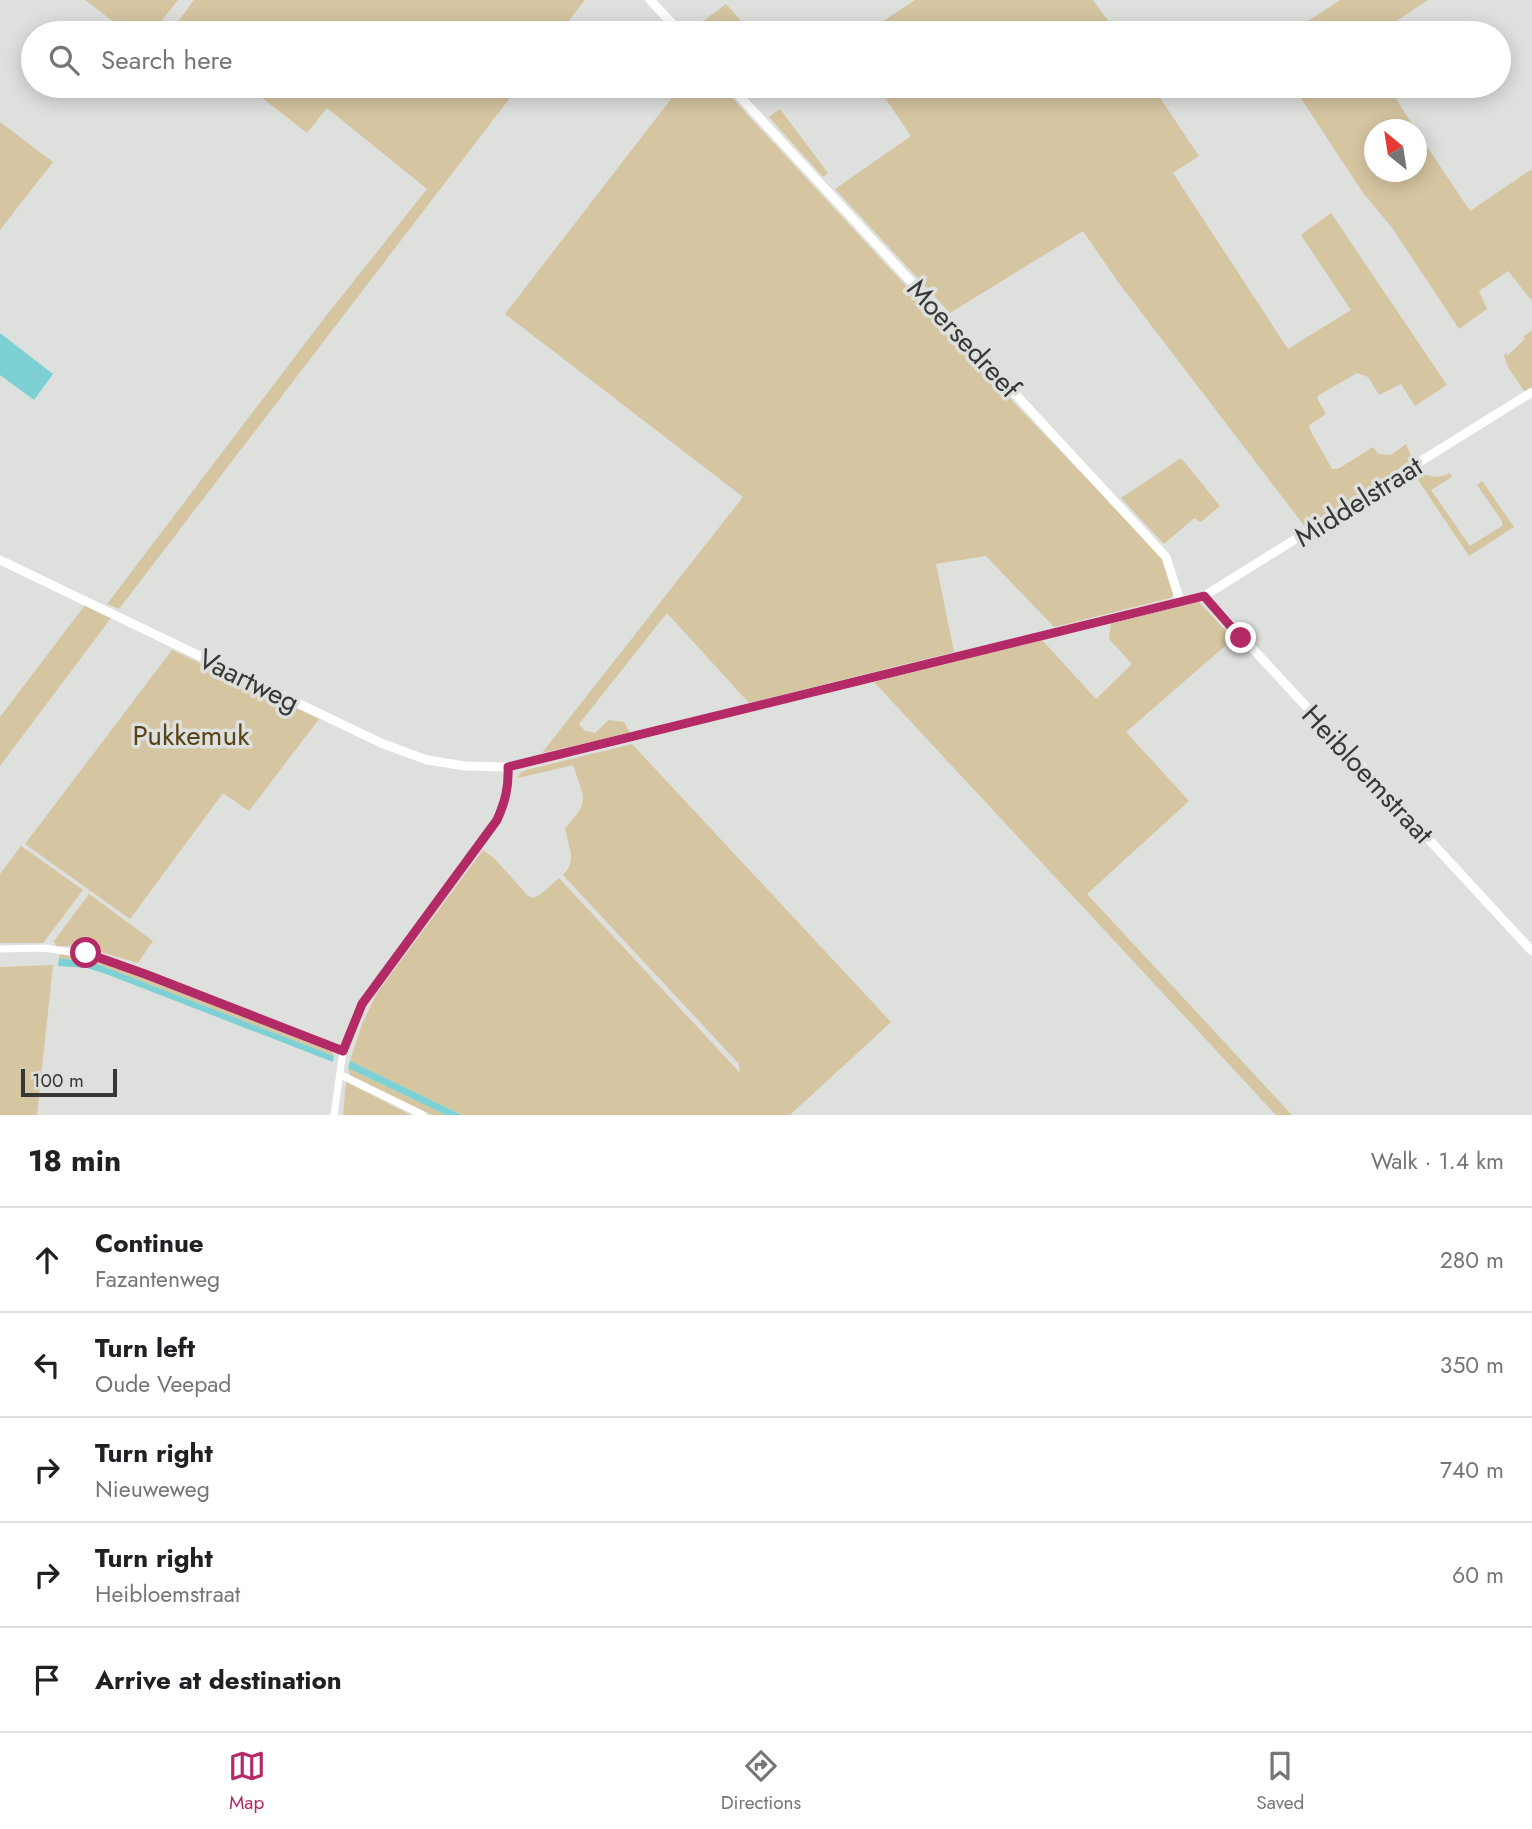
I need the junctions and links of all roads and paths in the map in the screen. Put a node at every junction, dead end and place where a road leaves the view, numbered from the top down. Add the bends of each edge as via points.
1 (650, 0) edge
2 (670, 21) edge
3 (741, 98) edge
4 (1532, 392) edge
5 (0, 559) edge
6 (1204, 596) junction
7 (1180, 601) junction
8 (508, 767) junction
9 (0, 948) edge
10 (1532, 951) edge
11 (343, 1055) junction
12 (341, 1075) junction
13 (334, 1115) edge
14 (423, 1115) edge

1 - 2 street
3 - 7 street, Moersedreef via 1166,557
4 - 6 street, Middelstraat
5 - 8 street, Vaartweg via 381,743 428,760
6 - 7 street, Middelstraat
6 - 10 street, Heibloemstraat
7 - 8 street, Vaartweg
8 - 11 street via 509,786 497,820 362,1004
9 - 11 street via 93,955
11 - 12 street
12 - 13 street
12 - 14 street

